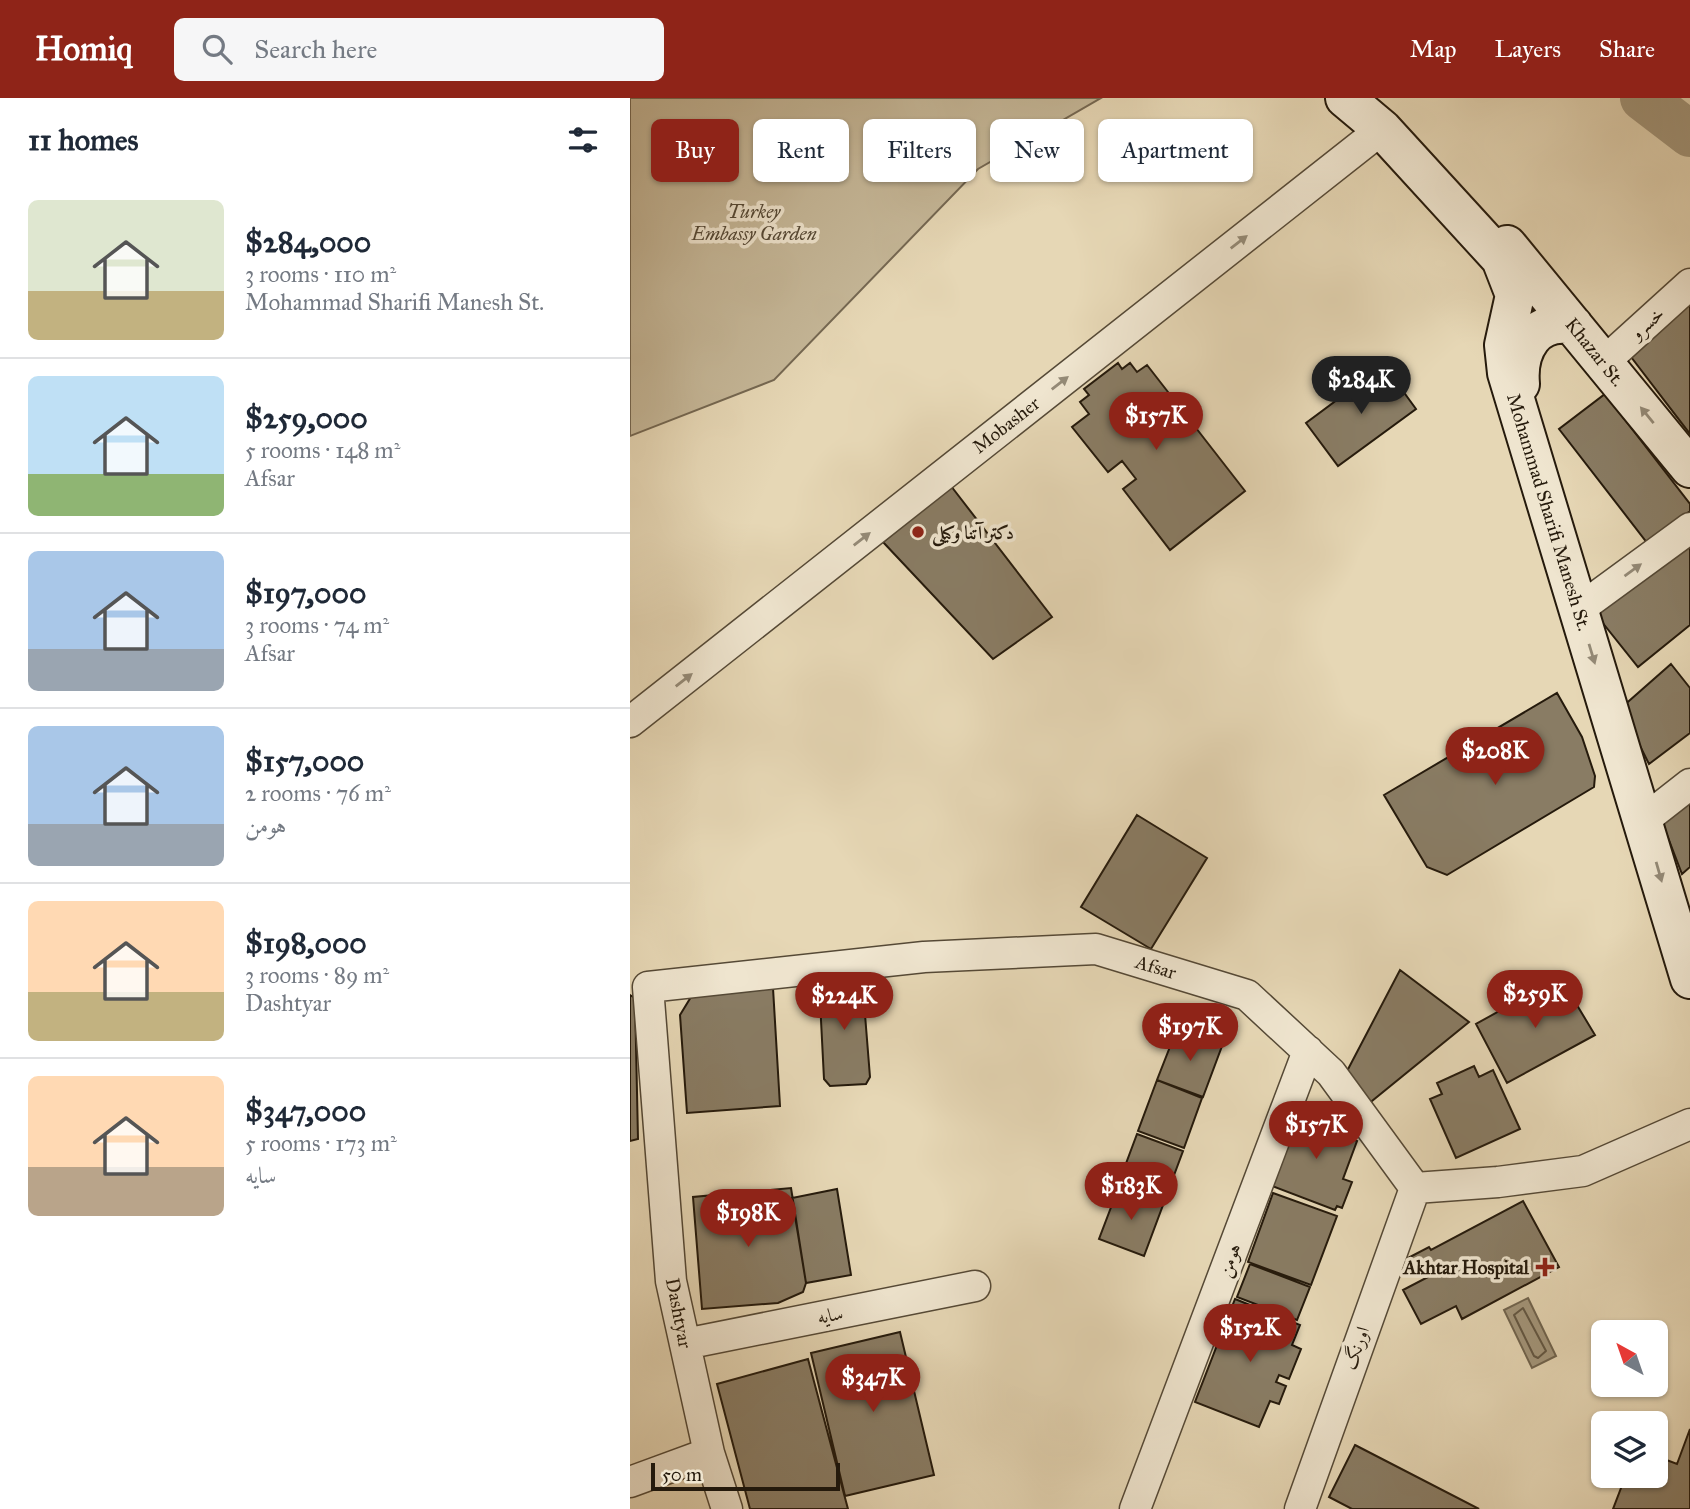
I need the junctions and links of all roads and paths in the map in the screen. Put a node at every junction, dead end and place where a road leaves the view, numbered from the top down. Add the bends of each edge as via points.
1 (1345, 98) edge
2 (1376, 113) edge
3 (1500, 236) joint
4 (1690, 284) edge
5 (1573, 325) junction
6 (1604, 362) junction
7 (1523, 428) junction
8 (1690, 468) edge
9 (1690, 528) edge
10 (1578, 610) junction
11 (630, 722) edge
12 (1690, 784) edge
13 (1644, 820) junction
14 (1690, 979) edge
15 (639, 981) edge
16 (1308, 1051) junction
17 (1690, 1124) edge
18 (1415, 1188) junction
19 (975, 1286) dead end
20 (685, 1344) junction
21 (709, 1453) junction
22 (630, 1482) edge
23 (727, 1509) edge
24 (1135, 1509) edge
25 (1300, 1509) edge

1 - 2 street, Mohammad Sharifi Manesh St.
2 - 3 street, Mohammad Sharifi Manesh St. via 1394,118
2 - 7 street, Mohammad Sharifi Manesh St. via 1501,259 1514,295 1504,345 1507,373
11 -> 2 street, Mobasher
3 - 5 street, Khazar St.
4 - 6 street, خسرو
5 - 6 street, Khazar St.
5 - 7 street via 1557,322 1542,328 1528,343 1519,377
8 -> 6 street, Khazar St.
7 - 10 street, Mohammad Sharifi Manesh St.
10 -> 9 street
10 -> 13 street, Mohammad Sharifi Manesh St.
12 - 13 street
13 -> 14 street, Mohammad Sharifi Manesh St.
15 - 16 street, Afsar via 924,957 1096,949 1247,995
15 - 20 street, Dashtyar via 671,1280
16 - 18 street, Afsar via 1331,1073
16 - 24 street, هومن
17 - 18 street via 1583,1171
18 - 25 street, اورنگ
19 - 20 street, سایه
20 - 21 street, Dashtyar
21 - 22 street
21 - 23 street, Dashtyar

